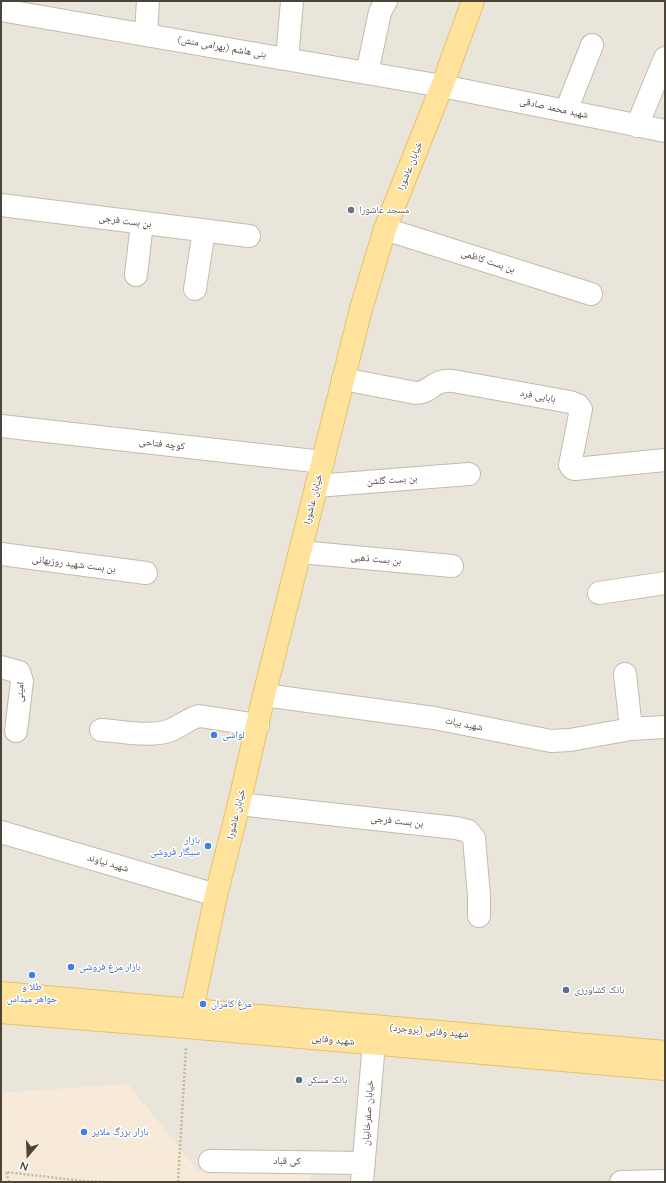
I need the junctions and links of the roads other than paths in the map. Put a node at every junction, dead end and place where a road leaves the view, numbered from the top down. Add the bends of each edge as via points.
1 (148, 1) edge
2 (292, 1) edge
3 (386, 1) edge
4 (473, 1) edge
5 (1, 10) edge
6 (146, 34) junction
7 (592, 45) dead end
8 (665, 58) edge
9 (287, 59) junction
10 (367, 73) junction
11 (442, 86) junction
12 (566, 111) junction
13 (637, 126) junction
14 (665, 131) edge
15 (1, 205) edge
16 (142, 223) junction
17 (385, 228) junction
18 (204, 230) junction
19 (249, 236) dead end
20 (136, 275) dead end
21 (195, 290) dead end
22 (591, 294) dead end
23 (343, 380) junction
24 (1, 426) edge
25 (665, 460) edge
26 (323, 462) junction
27 (469, 474) dead end
28 (316, 486) junction
29 (300, 552) junction
30 (1, 554) edge
31 (452, 566) dead end
32 (146, 574) dead end
33 (665, 583) edge
34 (599, 593) dead end
35 (1, 667) edge
36 (625, 674) dead end
37 (264, 695) junction
38 (258, 725) junction
39 (665, 726) edge
40 (631, 729) junction
41 (101, 730) dead end
42 (16, 731) dead end
43 (239, 804) junction
44 (1, 832) edge
45 (216, 895) junction
46 (479, 916) dead end
47 (1, 993) edge
48 (1, 1012) edge
49 (190, 1018) junction
50 (374, 1043) junction
51 (665, 1052) edge
52 (665, 1070) edge
53 (210, 1160) dead end
54 (363, 1172) edge
55 (665, 1181) edge
56 (621, 1182) edge

1 - 6 street
2 - 9 street
3 - 10 street via 380,12
4 - 11 main road, خیابان عاشورا
5 - 6 street, بنی هاشم (بهرامی منش)
6 - 9 street, بنی هاشم (بهرامی منش)
7 - 12 street
8 - 13 street
9 - 10 street, بنی هاشم (بهرامی منش)
10 - 11 street, بنی هاشم (بهرامی منش)
11 - 12 street, شهید محمد صادقی
11 - 17 main road, خیابان عاشورا
12 - 13 street, شهید محمد صادقی
13 - 14 street, شهید محمد صادقی
15 - 16 street, بن بست فرجی
16 - 18 street, بن بست فرجی
16 - 20 street
17 - 22 street, بن بست کاظمی
17 - 23 main road, خیابان عاشورا
18 - 19 street, بن بست فرجی
18 - 21 street
23 - 25 street, بابایی فرد via 416,393 440,381 453,381 570,402 581,409 570,465 572,468 576,470
23 - 26 main road, خیابان عاشورا
24 - 26 street, کوچه فتاحی
26 - 28 main road, خیابان عاشورا
27 - 28 street, بن بست گلشن
28 - 29 main road, خیابان عاشورا
29 - 31 street, بن بست ذهبی
29 - 37 main road, خیابان عاشورا
30 - 32 street, بن بست شهید روزبهانی
33 - 34 street
35 - 42 street, امینی via 19,672 22,681
36 - 40 street
37 - 38 main road, خیابان عاشورا
37 - 40 street, شهید بیات via 434,718 551,741
38 - 41 street via 199,716 190,718 170,730 153,734
38 - 43 main road, خیابان عاشورا
39 - 40 street, شهید بیات
43 - 45 main road, خیابان عاشورا
43 - 46 street, بن بست فرجی via 468,831 474,838
44 - 45 street, شهید نیاوند
45 - 49 main road, خیابان عاشورا
47 - 49 main road, شهید وفایی
48 - 49 main road, شهید وفایی
49 - 50 main road, شهید وفایی
49 - 51 main road, شهید وفایی (بروجرد)
50 - 52 main road, شهید وفایی
50 - 54 street, خیابان صفرخانیان
53 - 54 street, کی قباد
55 - 56 street

